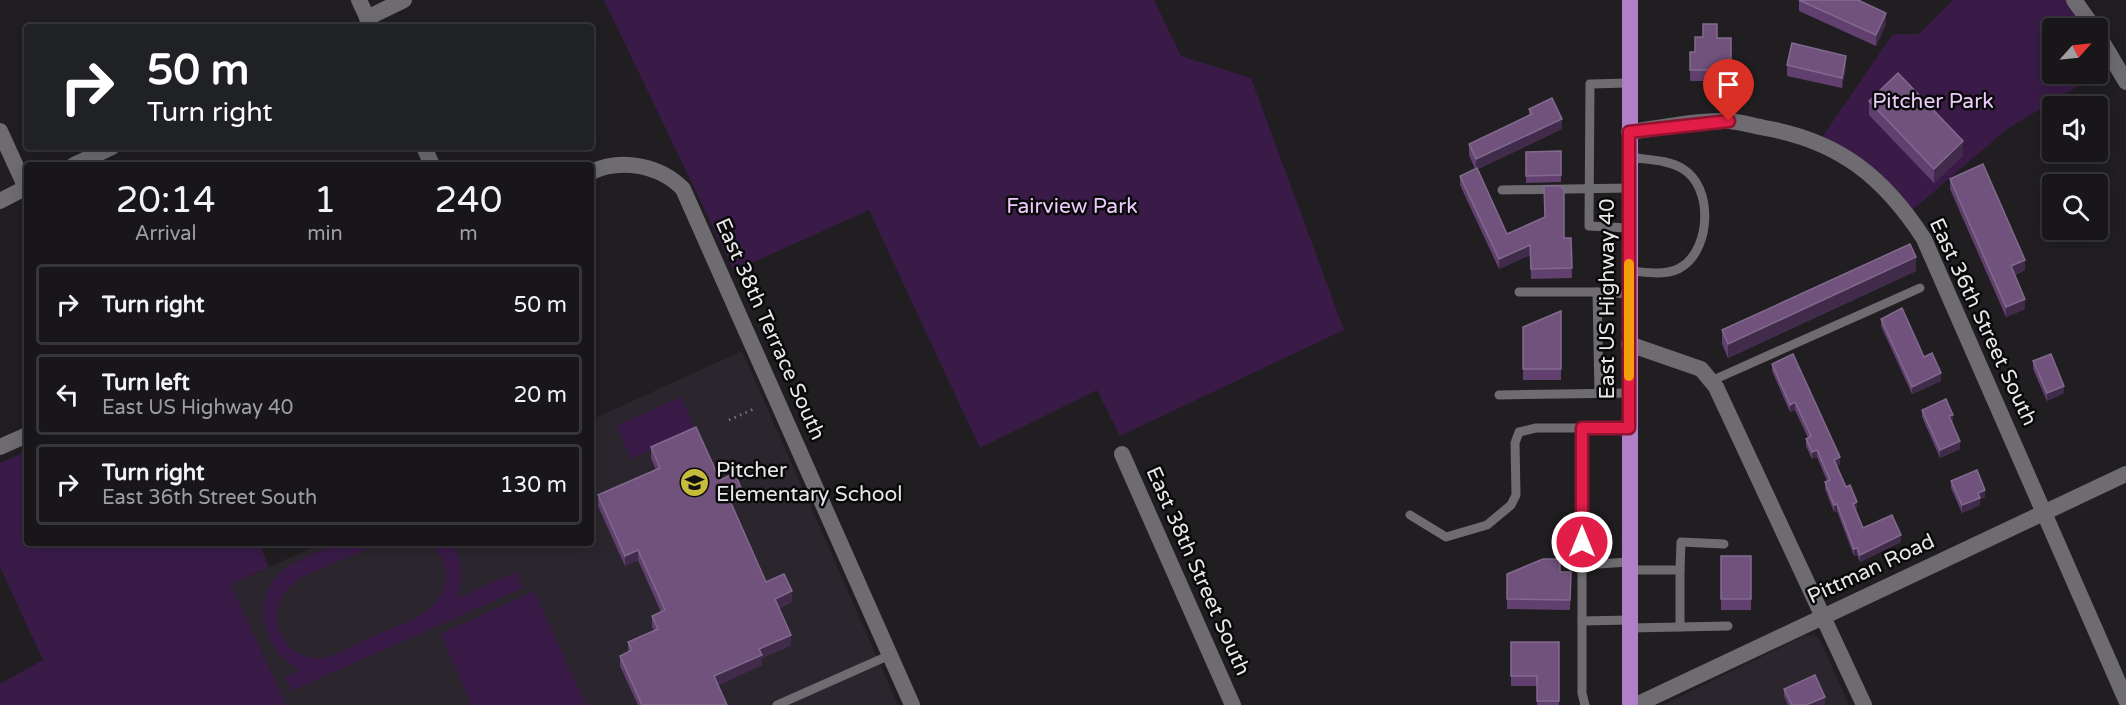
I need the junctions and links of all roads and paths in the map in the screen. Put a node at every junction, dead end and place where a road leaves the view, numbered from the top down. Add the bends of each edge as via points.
1 (359, 0) edge
2 (404, 0) edge
3 (1630, 0) edge
4 (2074, 0) edge
5 (2087, 18) edge
6 (369, 24) edge
7 (2108, 52) edge
8 (1629, 82) junction
9 (2126, 82) edge
10 (0, 131) edge
11 (1629, 132) junction
12 (106, 150) edge
13 (1629, 157) junction
14 (80, 162) edge
15 (594, 170) edge
16 (24, 184) edge
17 (1629, 188) junction
18 (24, 189) edge
19 (1590, 189) junction
20 (1502, 190) dead end
21 (0, 201) edge
22 (1628, 228) junction
23 (1629, 272) junction
24 (1920, 288) dead end
25 (1519, 292) dead end
26 (1597, 292) junction
27 (1630, 294) junction
28 (1629, 344) junction
29 (1711, 381) junction
30 (1629, 393) junction
31 (1599, 394) junction
32 (1499, 395) dead end
33 (756, 408) dead end
34 (729, 420) dead end
35 (1582, 428) junction
36 (1629, 428) junction
37 (24, 436) edge
38 (0, 447) edge
39 (1122, 454) dead end
40 (2126, 474) edge
41 (2044, 512) junction
42 (1410, 515) dead end
43 (1724, 544) dead end
44 (1582, 565) junction
45 (1630, 566) junction
46 (1680, 570) junction
47 (1825, 615) junction
48 (1582, 621) junction
49 (1630, 624) junction
50 (1728, 626) dead end
51 (1680, 627) junction
52 (890, 656) junction
53 (2126, 700) edge
54 (777, 705) edge
55 (912, 705) edge
56 (1233, 705) edge
57 (1584, 705) edge
58 (1630, 705) edge
59 (1636, 705) edge
60 (1864, 705) edge

1 - 6 street
2 - 6 street
3 - 8 main road, East US Highway 40
4 - 5 street
7 - 9 street
8 - 11 main road, East US Highway 40
8 - 19 lane via 1590,84
10 - 16 street
11 - 13 main road, East US Highway 40
11 - 41 street, East 36th Street South via 1729,121 1792,132 1833,149 1871,173 1903,206 1924,239
12 - 14 street
13 - 17 main road, East US Highway 40
13 - 23 lane via 1666,162 1688,172 1701,196 1703,223 1700,247 1682,267 1664,273
15 - 52 street, East 38th Terrace South via 632,165 656,169 683,189
17 - 19 lane
17 - 22 main road, East US Highway 40
18 - 21 street
19 - 20 lane
19 - 22 lane via 1589,226
22 - 23 main road, East US Highway 40
23 - 27 main road, East US Highway 40
24 - 29 lane
25 - 26 lane
26 - 27 lane
26 - 31 lane
27 - 28 main road, East US Highway 40
28 - 29 street via 1701,369
28 - 30 main road, East US Highway 40
29 - 47 street
30 - 31 lane
30 - 36 main road, East US Highway 40
31 - 32 lane
33 - 34 path
35 - 36 lane
35 - 42 lane via 1519,432 1515,443 1516,495 1502,514 1487,525 1446,537
35 - 44 lane
36 - 45 main road, East US Highway 40
37 - 38 street
39 - 56 street, East 38th Street South
40 - 41 street, Pittman Road
41 - 47 street, Pittman Road
41 - 53 street, East 36th Street South
43 - 46 lane via 1681,542
44 - 45 lane
44 - 48 lane
45 - 46 lane
45 - 49 main road, East US Highway 40
46 - 51 lane
47 - 59 street, Pittman Road
47 - 60 street
48 - 49 lane
48 - 57 lane
49 - 51 lane
49 - 58 main road, East US Highway 40
50 - 51 lane
52 - 54 lane
52 - 55 street, East 38th Terrace South

